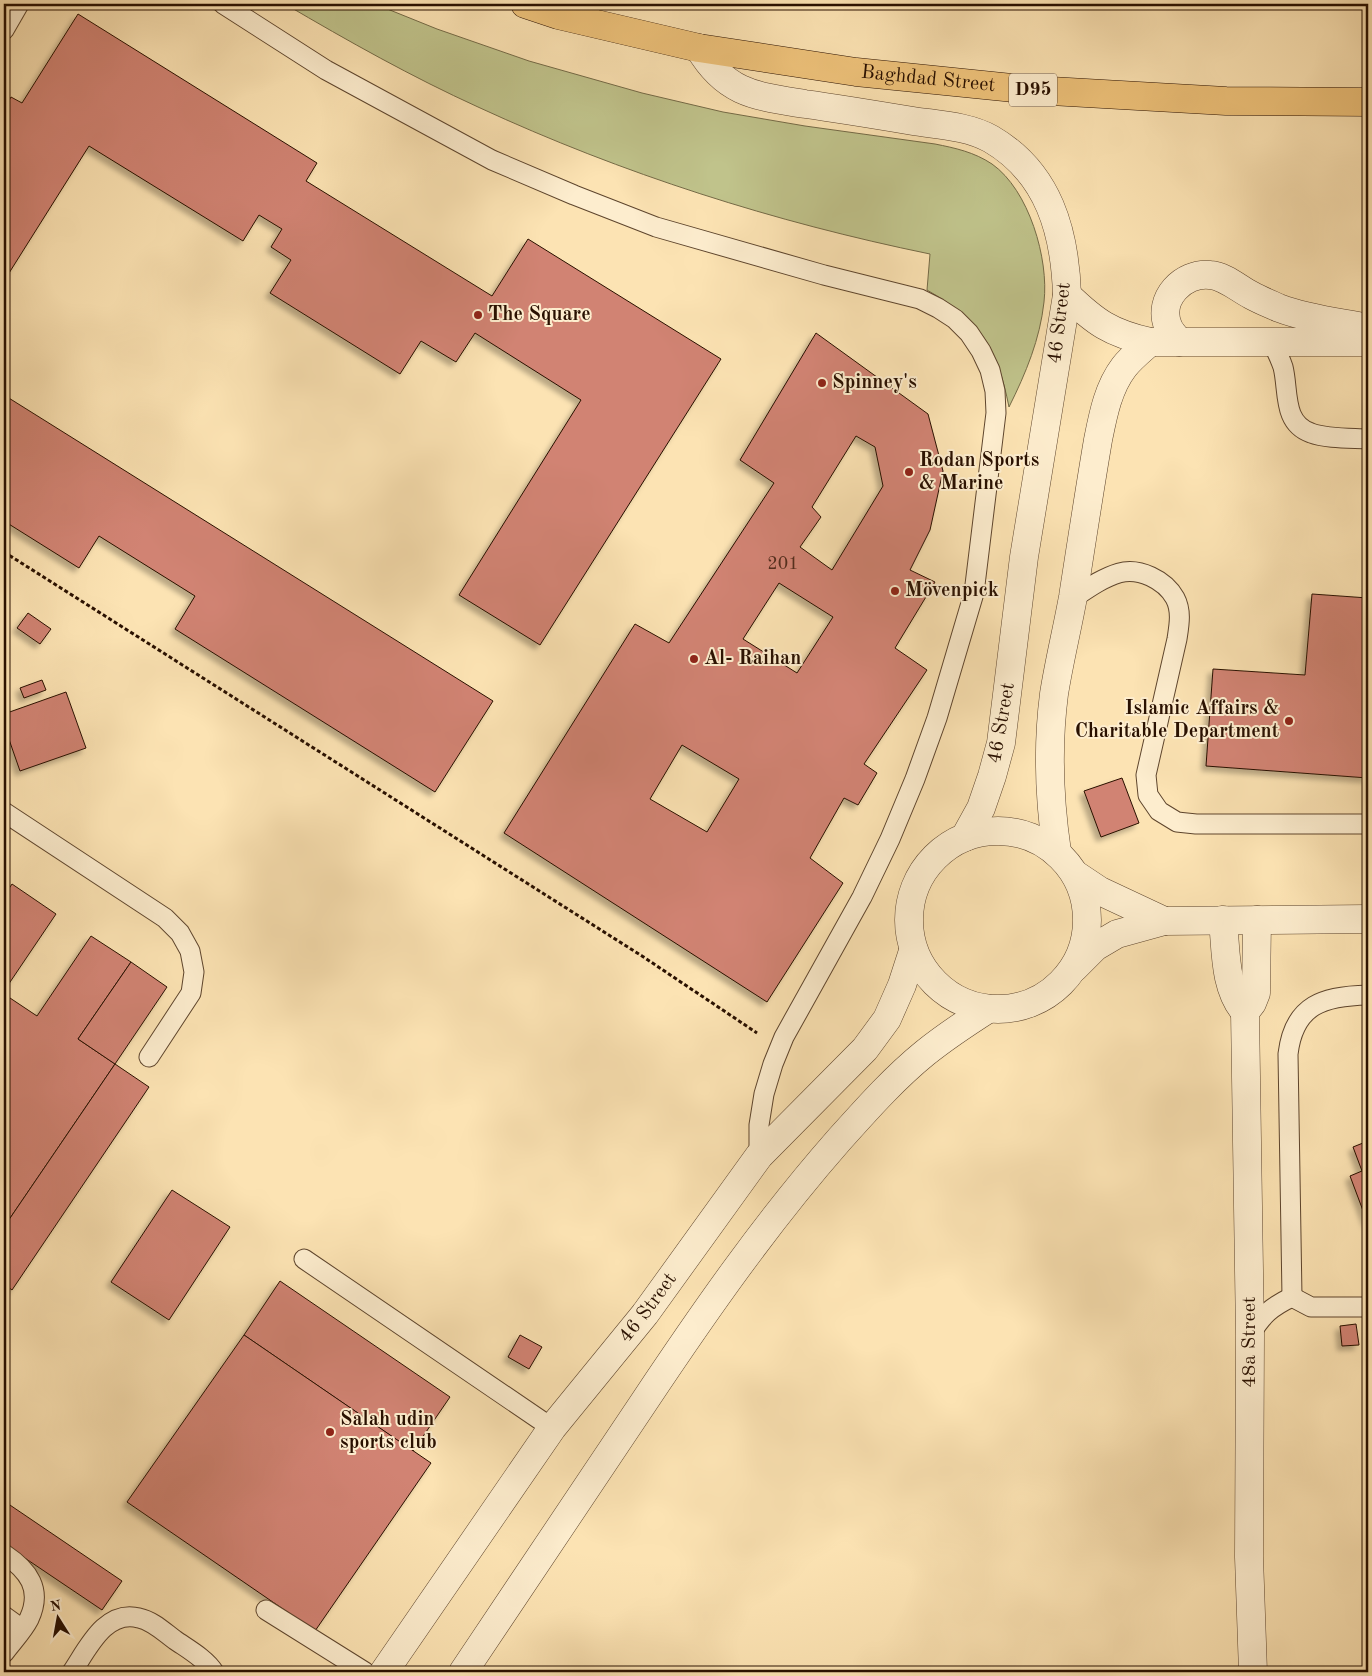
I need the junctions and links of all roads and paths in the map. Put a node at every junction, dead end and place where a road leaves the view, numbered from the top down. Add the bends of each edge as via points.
1 (19, 4) edge
2 (223, 4) edge
3 (525, 4) edge
4 (4, 30) edge
5 (699, 48) junction
6 (1368, 102) edge
7 (1067, 295) junction
8 (1368, 328) edge
9 (1150, 342) junction
10 (1179, 342) junction
11 (1272, 342) junction
12 (1368, 342) edge
13 (1368, 439) edge
14 (4, 552) edge
15 (1072, 599) junction
16 (4, 812) edge
17 (1368, 824) edge
18 (965, 837) junction
19 (1057, 852) junction
20 (1076, 875) junction
21 (1368, 919) edge
22 (1223, 920) junction
23 (1257, 920) junction
24 (1164, 921) junction
25 (913, 950) junction
26 (1074, 968) junction
27 (1368, 994) edge
28 (988, 1009) junction
29 (1245, 1012) junction
30 (760, 1035) dead end
31 (150, 1056) dead end
32 (759, 1156) junction
33 (304, 1259) dead end
34 (1292, 1297) junction
35 (1368, 1307) edge
36 (1250, 1335) junction
37 (552, 1428) junction
38 (4, 1554) edge
39 (266, 1610) dead end
40 (4, 1616) edge
41 (22, 1629) junction
42 (4, 1653) edge
43 (72, 1672) edge
44 (214, 1672) edge
45 (365, 1672) edge
46 (384, 1672) edge
47 (463, 1672) edge
48 (1253, 1672) edge

1 - 4 lane
2 - 32 lane via 326,70 492,160 574,196 656,227 920,299 955,319 969,333 990,370 996,413 974,593 937,718 890,839 862,897 784,1037 773,1064 759,1125
3 - 5 main road, Baghdad Street / D95 via 558,15
5 - 6 main road, Baghdad Street / D95 via 856,72 1033,90 1226,101
5 - 7 street, 46 Street via 719,75 746,92 960,128 989,139 1008,151 1035,179 1050,205 1060,235
7 - 9 street via 1092,319 1110,330
7 - 18 street, 46 Street via 1024,557 1001,743 980,808
8 - 10 street via 1306,317 1252,296 1212,275 1195,275 1181,282 1170,295 1166,310 1168,326
9 - 10 street
9 - 15 street via 1124,366 1103,414
10 - 11 street
11 - 12 street
11 - 13 lane via 1283,368 1289,411 1294,420 1302,428 1322,436
14 - 30 path via 642,956
15 - 17 lane via 1101,580 1121,572 1142,573 1162,582 1175,598 1180,619 1177,639 1146,775 1148,795 1159,811 1176,822 1196,824
15 - 19 street via 1054,695 1050,742 1051,816
16 - 31 lane via 165,918 180,932 190,951 194,972 190,993
18 - 19 street via 984,831 1023,834
18 - 25 street via 941,850 922,871 911,896 908,923
19 - 20 street
20 - 24 street via 1100,891
20 - 26 street via 1085,898 1088,922 1084,946
21 - 23 street
22 - 23 street
22 - 24 street
22 - 29 street via 1230,982 1233,994
23 - 29 street, 48a Street via 1256,993
24 - 26 street via 1117,934 1095,947
25 - 28 street via 924,972 942,991 964,1003
25 - 32 street, 46 Street via 887,1019 870,1042
26 - 28 street via 1058,986 1037,1000 1013,1008
27 - 34 lane via 1333,997 1309,1009 1300,1019 1290,1042
28 - 47 street via 955,1030 896,1080 799,1185 684,1342
29 - 36 street, 48a Street
32 - 37 street, 46 Street via 645,1314
33 - 37 lane
34 - 35 lane via 1311,1307
34 - 36 lane via 1274,1305 1260,1318
36 - 48 street, 48a Street via 1249,1557
37 - 46 street, 46 Street
38 - 41 lane via 29,1576 34,1590 34,1605
39 - 45 lane
40 - 41 lane
41 - 42 lane
43 - 44 lane via 107,1624 122,1618 138,1617 194,1653

